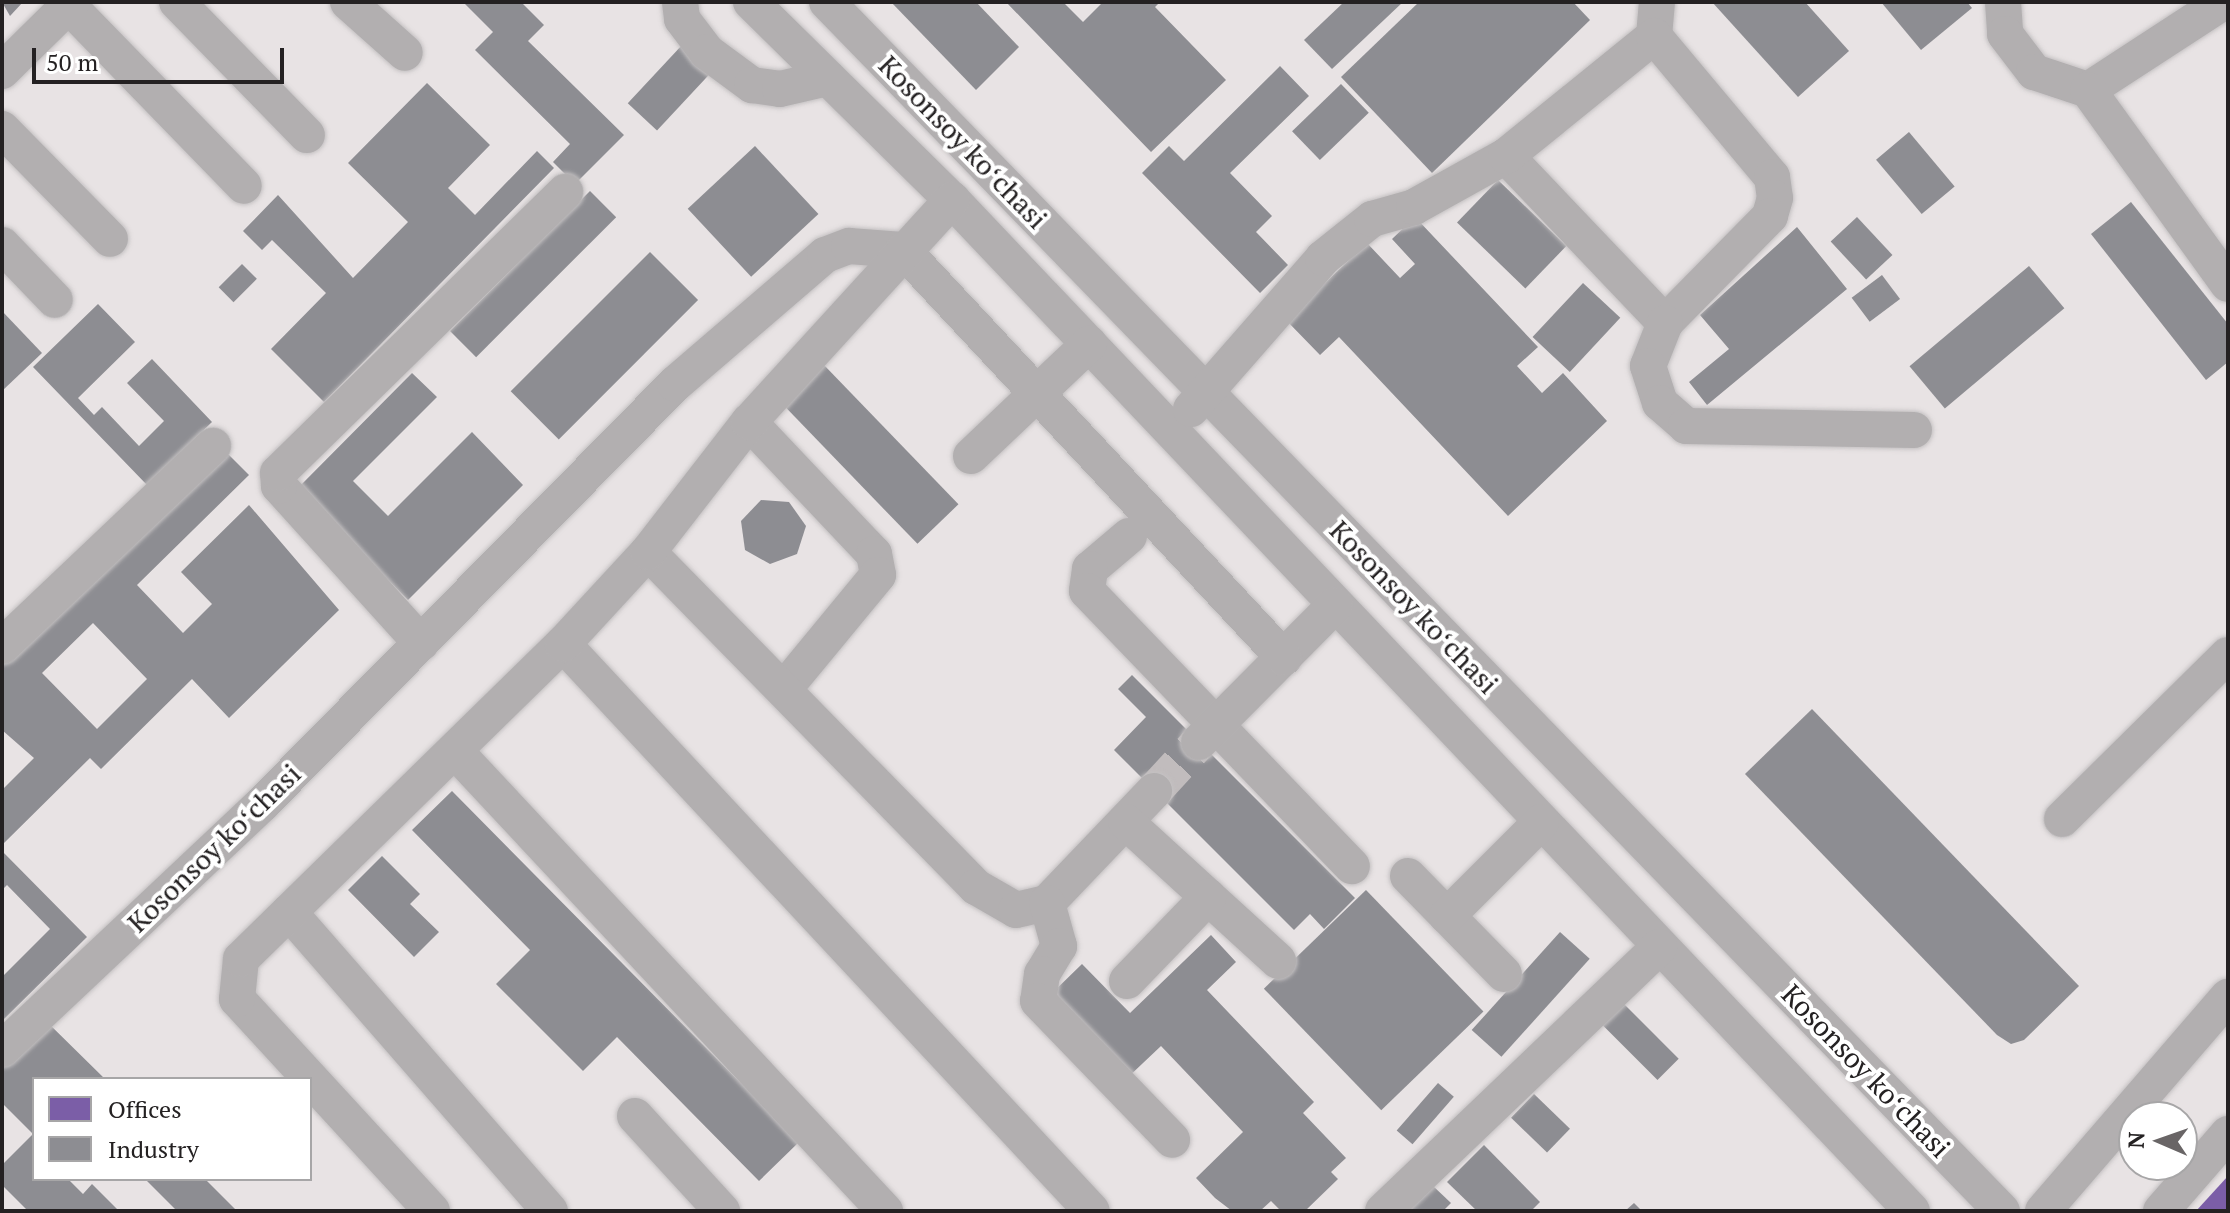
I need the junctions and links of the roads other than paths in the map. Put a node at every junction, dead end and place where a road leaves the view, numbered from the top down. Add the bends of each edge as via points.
1 (177, 2) edge
2 (348, 2) edge
3 (680, 2) edge
4 (751, 2) edge
5 (824, 2) edge
6 (2003, 2) edge
7 (2223, 2) edge
8 (70, 4) edge
9 (1655, 19) edge
10 (788, 38) junction
11 (405, 53) dead end
12 (2, 71) edge
13 (828, 78) junction
14 (2088, 90) junction
15 (2, 129) edge
16 (307, 135) dead end
17 (1506, 156) junction
18 (244, 186) dead end
19 (565, 192) dead end
20 (952, 200) junction
21 (110, 239) dead end
22 (2, 245) edge
23 (903, 250) junction
24 (2228, 284) edge
25 (55, 300) dead end
26 (1665, 323) junction
27 (1089, 344) junction
28 (1207, 393) junction
29 (1037, 394) junction
30 (749, 422) junction
31 (1170, 430) junction
32 (1914, 430) dead end
33 (213, 446) dead end
34 (971, 456) dead end
35 (1129, 536) dead end
36 (648, 552) junction
37 (1335, 605) junction
38 (421, 643) junction
39 (563, 644) junction
40 (2, 646) edge
41 (2228, 655) edge
42 (1284, 658) junction
43 (785, 688) junction
44 (1206, 735) junction
45 (455, 751) junction
46 (1154, 791) tunnel mouth
47 (2062, 819) dead end
48 (1126, 822) junction
49 (1541, 822) junction
50 (1352, 866) dead end
51 (1408, 876) dead end
52 (1208, 897) junction
53 (1047, 903) junction
54 (289, 912) junction
55 (1447, 916) junction
56 (1659, 947) junction
57 (1278, 961) dead end
58 (1504, 974) dead end
59 (1127, 981) dead end
60 (2228, 997) edge
61 (2, 1049) edge
62 (309, 1077) edge
63 (312, 1081) edge
64 (635, 1116) dead end
65 (2228, 1134) edge
66 (1172, 1140) dead end
67 (432, 1211) edge
68 (550, 1211) edge
69 (722, 1211) edge
70 (885, 1211) edge
71 (1092, 1211) edge
72 (1383, 1211) edge
73 (1912, 1211) edge
74 (2002, 1211) edge
75 (2043, 1211) edge
76 (2161, 1211) edge

1 - 16 street
2 - 11 street
3 - 13 street via 682,19 707,52 752,85 780,89
4 - 10 street, Kosonsoy koʻchasi
5 - 10 street
5 - 28 street, Kosonsoy koʻchasi
6 - 14 street via 2005,34 2034,72
7 - 14 street
8 - 12 street
8 - 18 street
9 - 17 street
9 - 26 street via 1772,177 1775,198 1770,216
10 - 13 street, Kosonsoy koʻchasi
13 - 20 street, Kosonsoy koʻchasi
14 - 24 street
15 - 21 street
17 - 26 street
17 - 28 street via 1414,207 1372,219 1323,258
19 - 38 street via 278,473 279,486
20 - 23 street
20 - 27 street, Kosonsoy koʻchasi
22 - 25 street
23 - 29 street
23 - 30 street
23 - 38 street, Kosonsoy koʻchasi via 849,246 825,255 675,384
26 - 32 street via 1648,366 1660,403 1686,426
27 - 29 street
27 - 31 street, Kosonsoy koʻchasi
28 - 31 street
28 - 74 street, Kosonsoy koʻchasi
29 - 34 street
29 - 42 street
30 - 36 street
30 - 43 street via 874,554 878,575
31 - 37 street, Kosonsoy koʻchasi
33 - 40 street
35 - 44 street via 1090,569 1087,591
36 - 39 street
36 - 43 street
37 - 42 street
37 - 49 street, Kosonsoy koʻchasi
38 - 61 street, Kosonsoy koʻchasi
39 - 45 street
39 - 71 street
41 - 47 street
42 - 44 street
43 - 53 street via 976,887 1016,910
44 - 50 street
45 - 54 street
45 - 70 street
46 - 48 street
48 - 52 street
48 - 53 street
49 - 55 street
49 - 56 street, Kosonsoy koʻchasi
51 - 55 street
52 - 57 street
52 - 59 street
53 - 66 street via 1059,946 1042,974 1038,1001
54 - 62 street via 241,959 237,999
54 - 68 street
55 - 58 street
56 - 72 street
56 - 73 street, Kosonsoy koʻchasi
60 - 75 street
63 - 67 street
64 - 69 street
65 - 76 street

